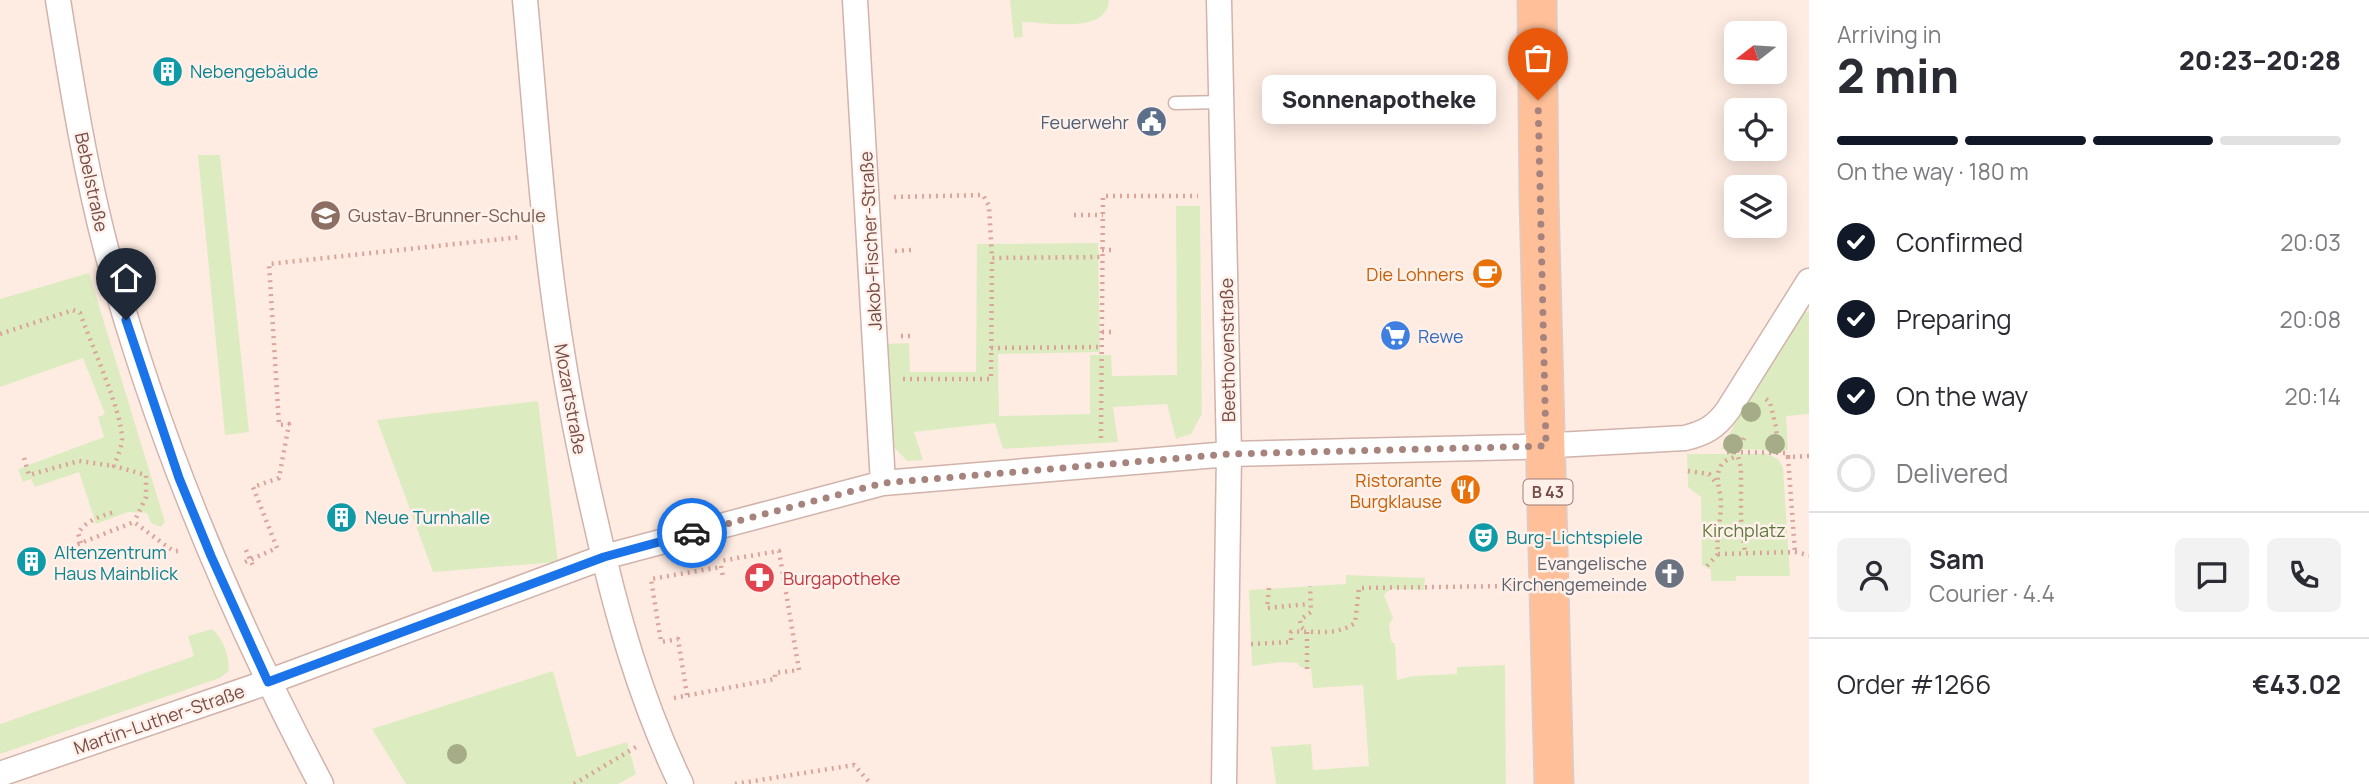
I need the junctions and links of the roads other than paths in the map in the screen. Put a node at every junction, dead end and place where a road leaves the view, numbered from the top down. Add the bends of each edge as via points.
1 (58, 0) edge
2 (525, 0) edge
3 (855, 0) edge
4 (1219, 0) edge
5 (1537, 0) edge
6 (1221, 102) junction
7 (1175, 103) dead end
8 (1809, 281) edge
9 (1546, 446) junction
10 (1229, 454) junction
11 (883, 483) junction
12 (604, 557) junction
13 (268, 682) junction
14 (0, 774) edge
15 (321, 784) edge
16 (681, 784) edge
17 (1224, 784) edge
18 (1554, 784) edge

1 - 13 street, Bebelstraße via 93,196 150,396 204,540
2 - 12 street, Mozartstraße via 562,351
3 - 11 street, Jakob-Fischer-Straße
4 - 6 street, Beethovenstraße
5 - 9 main road, B 43
6 - 7 lane
6 - 10 street, Beethovenstraße
8 - 9 street, Martin-Luther-Straße via 1717,426 1685,438
9 - 10 street, Martin-Luther-Straße
9 - 18 main road, B 43
10 - 11 street, Martin-Luther-Straße
10 - 17 street, Beethovenstraße
11 - 12 street, Martin-Luther-Straße
12 - 13 street, Martin-Luther-Straße
12 - 16 street, Mozartstraße via 657,735
13 - 14 street, Martin-Luther-Straße
13 - 15 street, Bebelstraße

